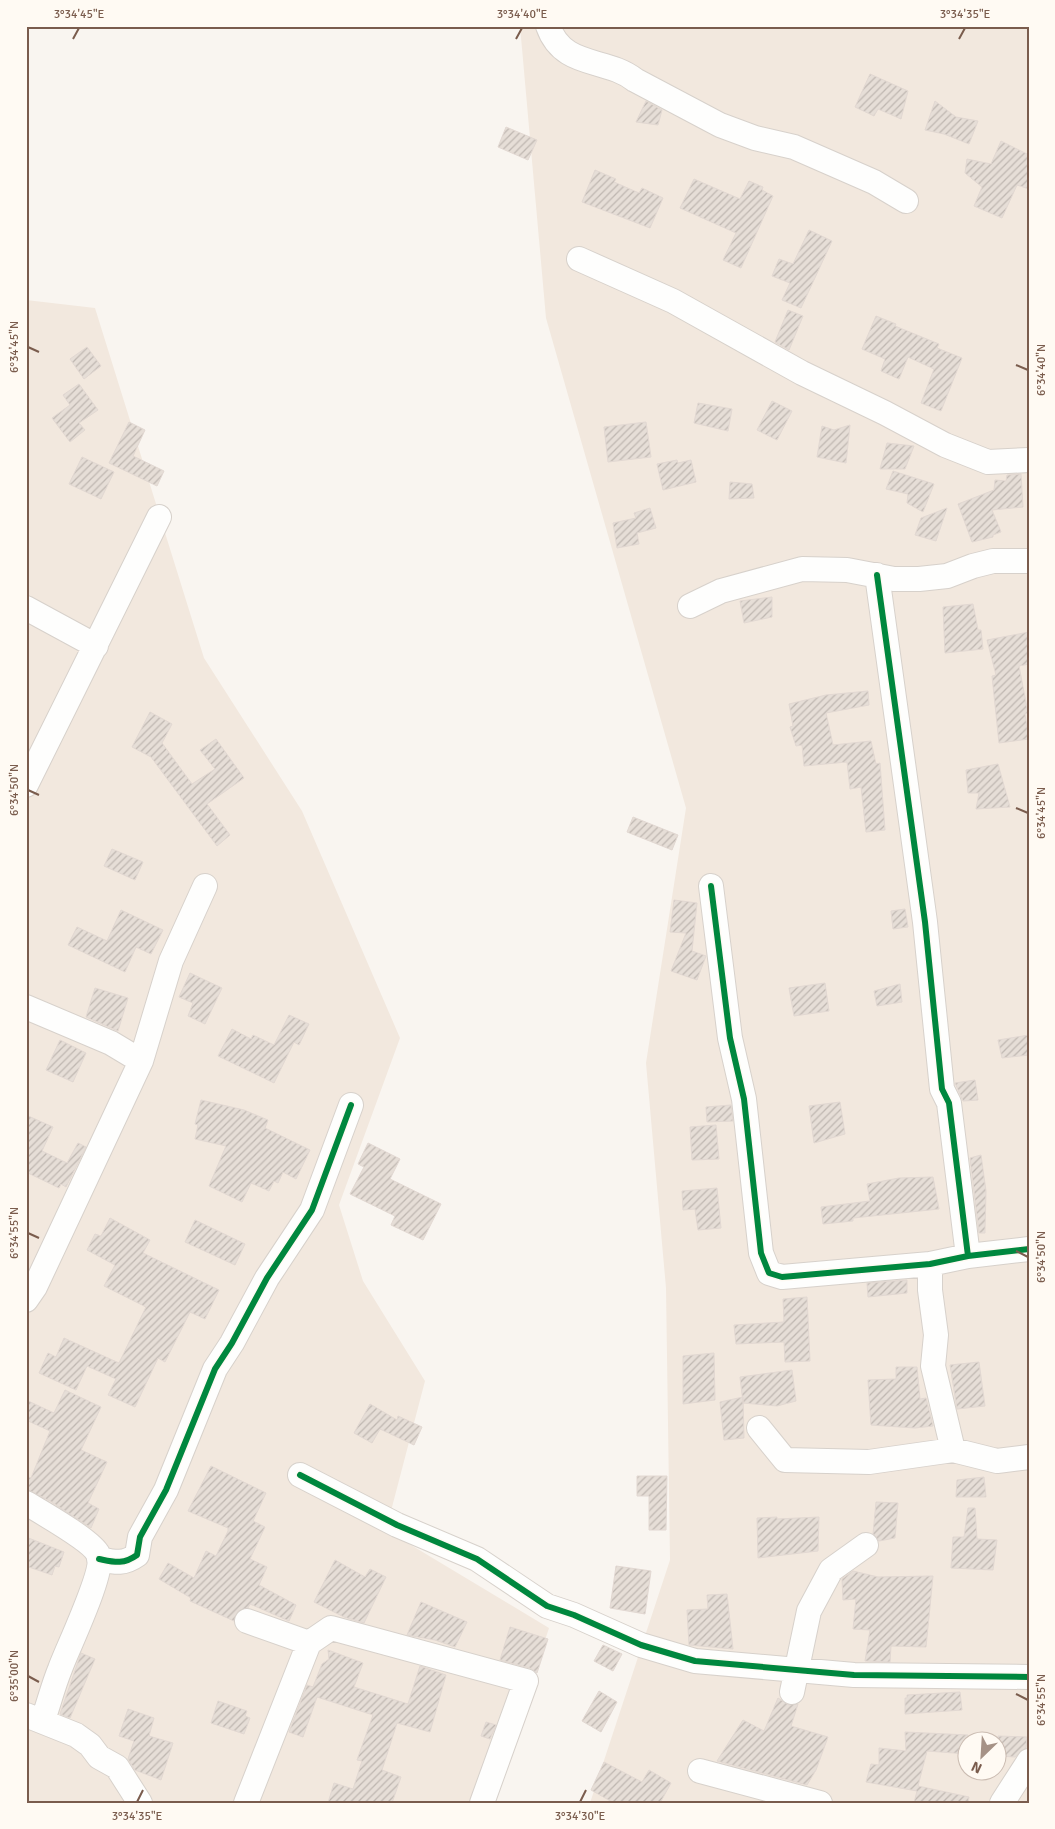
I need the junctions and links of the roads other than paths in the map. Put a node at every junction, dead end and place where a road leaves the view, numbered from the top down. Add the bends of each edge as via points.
1 (548, 26) edge
2 (906, 200) dead end
3 (579, 259) dead end
4 (1029, 460) edge
5 (160, 517) dead end
6 (1029, 561) edge
7 (877, 575) junction
8 (690, 606) dead end
9 (26, 608) edge
10 (96, 646) junction
11 (26, 785) edge
12 (205, 886) dead end
13 (711, 886) dead end
14 (26, 1007) edge
15 (141, 1061) junction
16 (351, 1105) dead end
17 (1029, 1249) edge
18 (968, 1256) junction
19 (930, 1264) junction
20 (26, 1300) edge
21 (758, 1428) dead end
22 (953, 1450) junction
23 (1029, 1457) edge
24 (300, 1475) dead end
25 (26, 1503) edge
26 (866, 1545) dead end
27 (99, 1558) junction
28 (247, 1621) dead end
29 (309, 1643) junction
30 (1029, 1677) edge
31 (794, 1681) junction
32 (35, 1718) edge
33 (1029, 1761) edge
34 (700, 1771) dead end
35 (140, 1803) edge
36 (246, 1803) edge
37 (482, 1803) edge
38 (820, 1803) edge
39 (1002, 1803) edge

1 - 2 street via 552,40 586,62 626,73 720,125 794,147 874,182
3 - 4 street via 673,301 802,373 944,445 988,462
5 - 10 street
6 - 7 street via 993,561 947,576 919,579
7 - 8 street via 848,570 802,569 721,591
7 - 18 street via 925,922 942,1089 949,1103
9 - 10 street
10 - 11 street
12 - 15 street via 171,961
13 - 19 street via 730,1038 744,1099 761,1253 769,1273 782,1277
14 - 15 street via 111,1043
15 - 20 street
16 - 27 street via 312,1210 215,1369 166,1490 140,1537 137,1554 118,1563
17 - 18 street
18 - 19 street
19 - 22 street via 936,1335 933,1366
21 - 22 street via 785,1460 869,1462
22 - 23 street via 997,1461
24 - 31 street via 397,1525 476,1559 547,1606 641,1645 694,1662
25 - 27 street via 89,1543
26 - 31 street via 831,1570 808,1611
27 - 32 street via 88,1602 60,1670
28 - 29 street
29 - 36 street
29 - 37 street via 331,1628 526,1681
30 - 31 street via 854,1675
32 - 35 street via 76,1735 90,1745 99,1757 117,1767
33 - 39 street
34 - 38 street

